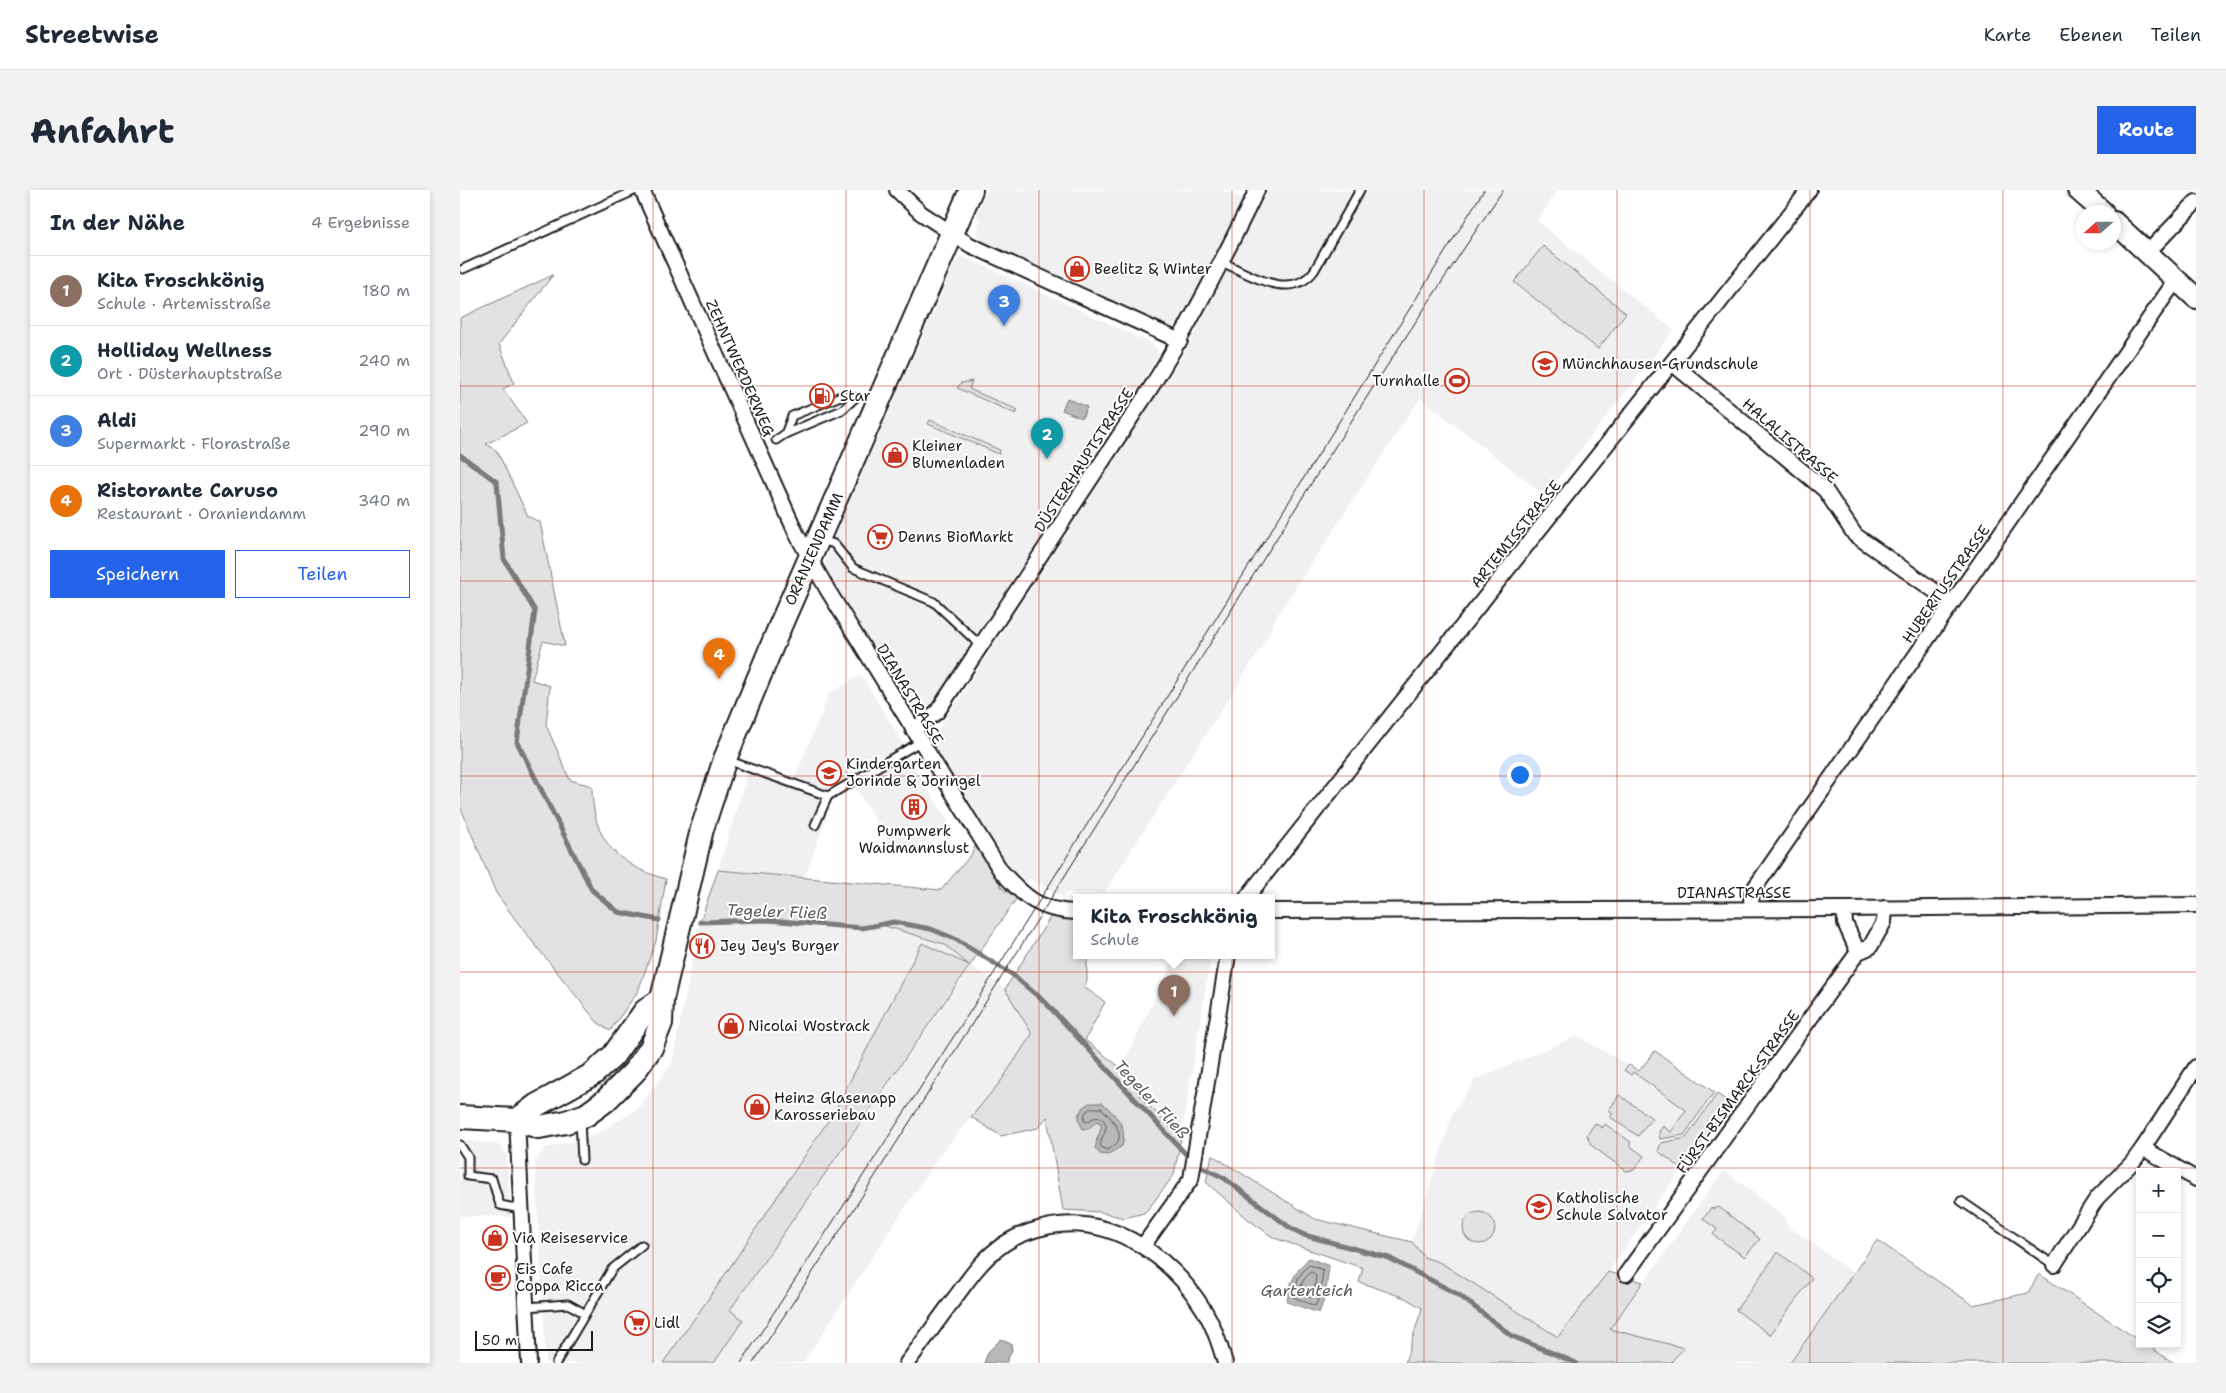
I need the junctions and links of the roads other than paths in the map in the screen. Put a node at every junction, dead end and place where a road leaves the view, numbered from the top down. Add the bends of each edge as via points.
1 (636, 190) edge
2 (642, 190) edge
3 (897, 190) edge
4 (971, 190) edge
5 (1257, 190) edge
6 (1360, 190) edge
7 (1810, 190) edge
8 (2078, 190) edge
9 (2196, 202) edge
10 (2095, 205) edge
11 (2121, 228) edge
12 (952, 234) junction
13 (2148, 253) junction
14 (1222, 262) junction
15 (463, 269) dead end
16 (2176, 280) junction
17 (2196, 298) edge
18 (1180, 341) junction
19 (1672, 363) junction
20 (785, 434) junction
21 (776, 440) dead end
22 (818, 539) junction
23 (809, 559) junction
24 (1952, 603) junction
25 (981, 646) junction
26 (913, 730) junction
27 (920, 742) junction
28 (726, 759) junction
29 (828, 796) junction
30 (815, 825) dead end
31 (1249, 894) edge
32 (2196, 905) edge
33 (1885, 908) junction
34 (1844, 909) junction
35 (1752, 910) junction
36 (1275, 911) edge
37 (1073, 912) edge
38 (1858, 952) junction
39 (1227, 959) edge
40 (662, 1000) junction
41 (2196, 1068) edge
42 (460, 1117) edge
43 (580, 1118) junction
44 (517, 1120) junction
45 (460, 1145) edge
46 (2143, 1148) junction
47 (582, 1160) dead end
48 (2196, 1179) edge
49 (1961, 1201) dead end
50 (521, 1209) junction
51 (642, 1245) dead end
52 (1143, 1246) junction
53 (2054, 1265) joint
54 (1626, 1274) dead end
55 (526, 1307) junction
56 (584, 1313) junction
57 (529, 1363) edge
58 (556, 1363) edge
59 (907, 1363) edge
60 (1225, 1363) edge

1 - 15 lane
2 - 23 street, ZEHNTWERDERWEG
3 - 12 street via 921,213
4 - 12 main road, ORANIENDAMM
5 - 14 street, DÜSTERHAUPTSTRASSE
6 - 14 lane via 1308,279 1298,284 1275,285
7 - 19 street, ARTEMISSTRASSE
8 - 10 main road
9 - 13 street
11 - 13 main road
12 - 18 street via 970,246
12 - 22 main road, ORANIENDAMM
13 - 16 main road
14 - 18 street, DÜSTERHAUPTSTRASSE
16 - 17 main road
16 - 24 street, HUBERTUSSTRASSE
18 - 25 street, DÜSTERHAUPTSTRASSE
19 - 24 street, HALALISTRASSE via 1825,490 1855,535
19 - 31 street, ARTEMISSTRASSE
20 - 20 lane via 842,410 854,398 843,395 792,416
20 - 21 lane
22 - 23 main road, ORANIENDAMM
22 - 25 lane via 834,544 853,568 934,602
23 - 26 street, DIANASTRASSE
23 - 28 main road, ORANIENDAMM
24 - 35 street, HUBERTUSSTRASSE via 1754,889
25 - 26 street, DÜSTERHAUPTSTRASSE via 937,712
26 - 27 street, DIANASTRASSE
27 - 29 lane
27 - 37 street, DIANASTRASSE via 1000,871 1021,894 1044,907
28 - 29 lane
28 - 40 main road, ORANIENDAMM via 702,829
29 - 30 lane
32 - 33 street, DIANASTRASSE
33 - 34 street, DIANASTRASSE
33 - 38 street, FÜRST-BISMARCK-STRASSE via 1884,922 1870,947
34 - 35 street, DIANASTRASSE
34 - 38 street via 1845,923
35 - 36 street, DIANASTRASSE
38 - 54 street, FÜRST-BISMARCK-STRASSE
39 - 52 street via 1191,1179
40 - 43 main road, ORANIENDAMM via 660,1023 651,1048 640,1064 605,1101
40 - 44 main road via 645,1011 613,1056 593,1074
41 - 46 street
42 - 44 main road
43 - 44 main road via 539,1127
43 - 47 lane
44 - 50 street
45 - 50 lane via 468,1157 468,1176 492,1179 500,1205
46 - 48 street
46 - 53 street via 2097,1198
49 - 53 lane
50 - 55 street
51 - 56 lane via 612,1269
52 - 59 street via 1111,1231 1077,1224 1044,1227 1009,1240 969,1278
52 - 60 street via 1186,1285 1205,1311
55 - 56 lane via 568,1304
55 - 57 street
56 - 58 lane

